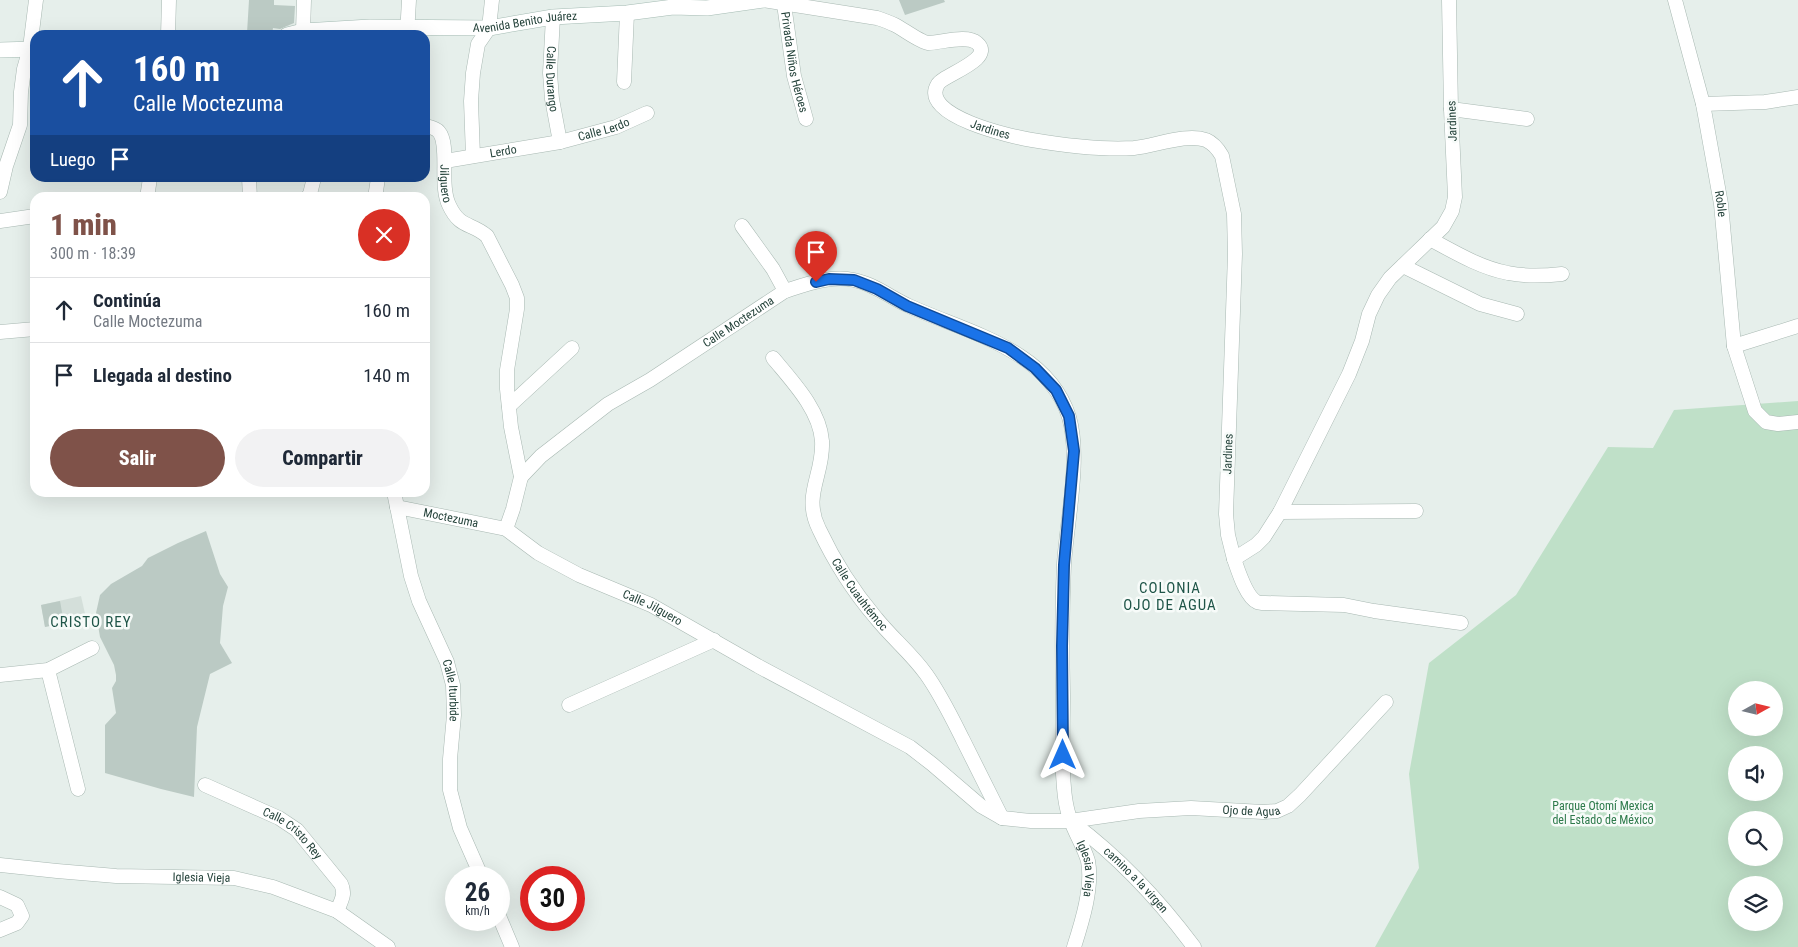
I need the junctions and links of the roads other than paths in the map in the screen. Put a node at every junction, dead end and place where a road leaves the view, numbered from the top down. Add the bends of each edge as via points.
1 (36, 0) edge
2 (169, 0) edge
3 (304, 0) edge
4 (409, 0) edge
5 (492, 0) edge
6 (763, 0) edge
7 (1449, 0) edge
8 (1675, 0) edge
9 (784, 4) junction
10 (637, 8) edge
11 (553, 17) junction
12 (489, 28) junction
13 (34, 30) edge
14 (168, 30) edge
15 (303, 30) edge
16 (407, 30) edge
17 (430, 30) edge
18 (30, 49) edge
19 (0, 50) edge
20 (30, 56) edge
21 (624, 82) dead end
22 (1798, 98) edge
23 (1704, 104) junction
24 (1451, 108) junction
25 (647, 113) dead end
26 (806, 119) dead end
27 (1526, 119) dead end
28 (430, 127) edge
29 (560, 142) junction
30 (473, 156) junction
31 (445, 161) junction
32 (3, 167) edge
33 (0, 192) edge
34 (30, 217) edge
35 (0, 221) edge
36 (742, 226) dead end
37 (1430, 240) junction
38 (1403, 266) junction
39 (1562, 274) dead end
40 (786, 291) junction
41 (1516, 314) dead end
42 (1798, 326) edge
43 (30, 329) edge
44 (0, 332) edge
45 (1734, 346) junction
46 (572, 348) dead end
47 (772, 358) dead end
48 (509, 406) junction
49 (1798, 422) edge
50 (521, 477) junction
51 (395, 500) edge
52 (1416, 511) dead end
53 (1280, 512) junction
54 (506, 529) junction
55 (1234, 559) junction
56 (1461, 623) dead end
57 (714, 640) junction
58 (92, 648) dead end
59 (48, 670) junction
60 (0, 676) edge
61 (1386, 702) dead end
62 (569, 705) dead end
63 (205, 785) dead end
64 (78, 789) dead end
65 (1002, 818) junction
66 (1070, 821) junction
67 (0, 865) edge
68 (477, 866) edge
69 (0, 897) edge
70 (337, 911) junction
71 (0, 930) edge
72 (505, 931) edge
73 (388, 947) edge
74 (512, 947) edge
75 (1074, 947) edge
76 (1194, 947) edge

1 - 13 street
2 - 14 street
3 - 15 street
4 - 16 street
5 - 12 street
6 - 9 street
6 - 10 street, Avenida Benito Juárez via 707,8
7 - 24 street, Jardines
8 - 23 street, Roble
9 - 26 street, Privada Niños Héroes via 794,76
9 - 55 street, Jardines via 877,18 926,43 968,39 977,43 979,55 974,62 945,77 936,92 938,102 946,111 971,124 1031,140 1107,148 1134,148 1195,139 1206,140 1216,148 1222,156 1234,214 1226,514
10 - 11 street, Avenida Benito Juárez
10 - 21 street
11 - 12 street, Avenida Benito Juárez
11 - 29 street, Calle Durango via 550,73
12 - 17 street, Avenida Benito Juárez
12 - 30 street via 478,44 473,73
18 - 19 street
20 - 32 street via 24,69 20,125
22 - 23 street
23 - 45 street, Roble via 1721,204
24 - 27 street
24 - 37 street, Jardines via 1455,196 1452,211 1443,227
25 - 29 street, Calle Lerdo via 616,127
28 - 31 street, Jilguero via 442,136
29 - 30 street, Lerdo
30 - 31 street, Lerdo
31 - 48 street, Jilguero via 444,190 448,203 456,218 482,231 491,242 517,298 507,370
32 - 33 street
34 - 35 street
36 - 40 street
37 - 38 street, Jardines
37 - 39 street via 1507,273
38 - 41 street via 1480,304
38 - 53 street, Jardines via 1378,295 1349,374
40 - 50 street, Calle Moctezuma via 608,404 566,435
40 - 66 street, Calle Moctezuma via 829,279 854,280 1008,348 1035,368 1056,390 1069,416 1074,451 1064,565 1062,656 1063,773
42 - 45 street
43 - 44 street
45 - 49 street, Roble via 1755,411 1766,422
46 - 48 street
47 - 65 street, Calle Cuauhtémoc via 809,405 822,440 821,460 811,501 818,528 842,573 877,619 927,675
48 - 50 street
50 - 54 street
51 - 54 street, Moctezuma
51 - 68 street, Calle Iturbide via 419,602 447,662 453,685 450,790 460,828
52 - 53 street
53 - 55 street, Jardines via 1264,537
54 - 57 street, Calle Jilguero via 538,553 579,575 651,604
55 - 56 street via 1248,591 1257,602 1344,605
57 - 62 street
57 - 65 street, Calle Jilguero via 910,747 981,806
58 - 59 street
59 - 60 street
59 - 64 street
61 - 66 street, Ojo de Agua via 1300,795 1277,811 1191,808 1139,811
63 - 70 street, Calle Cristo Rey via 279,818 297,830 344,890
65 - 66 street, Calle Jilguero
66 - 75 street, Iglesia Vieja via 1086,855 1089,888
66 - 76 street, camino a la virgen via 1131,872
67 - 70 street, Iglesia Vieja via 116,876 234,878 273,887
69 - 71 street via 17,906 22,916 17,924
70 - 73 street, Iglesia Vieja
72 - 74 street

